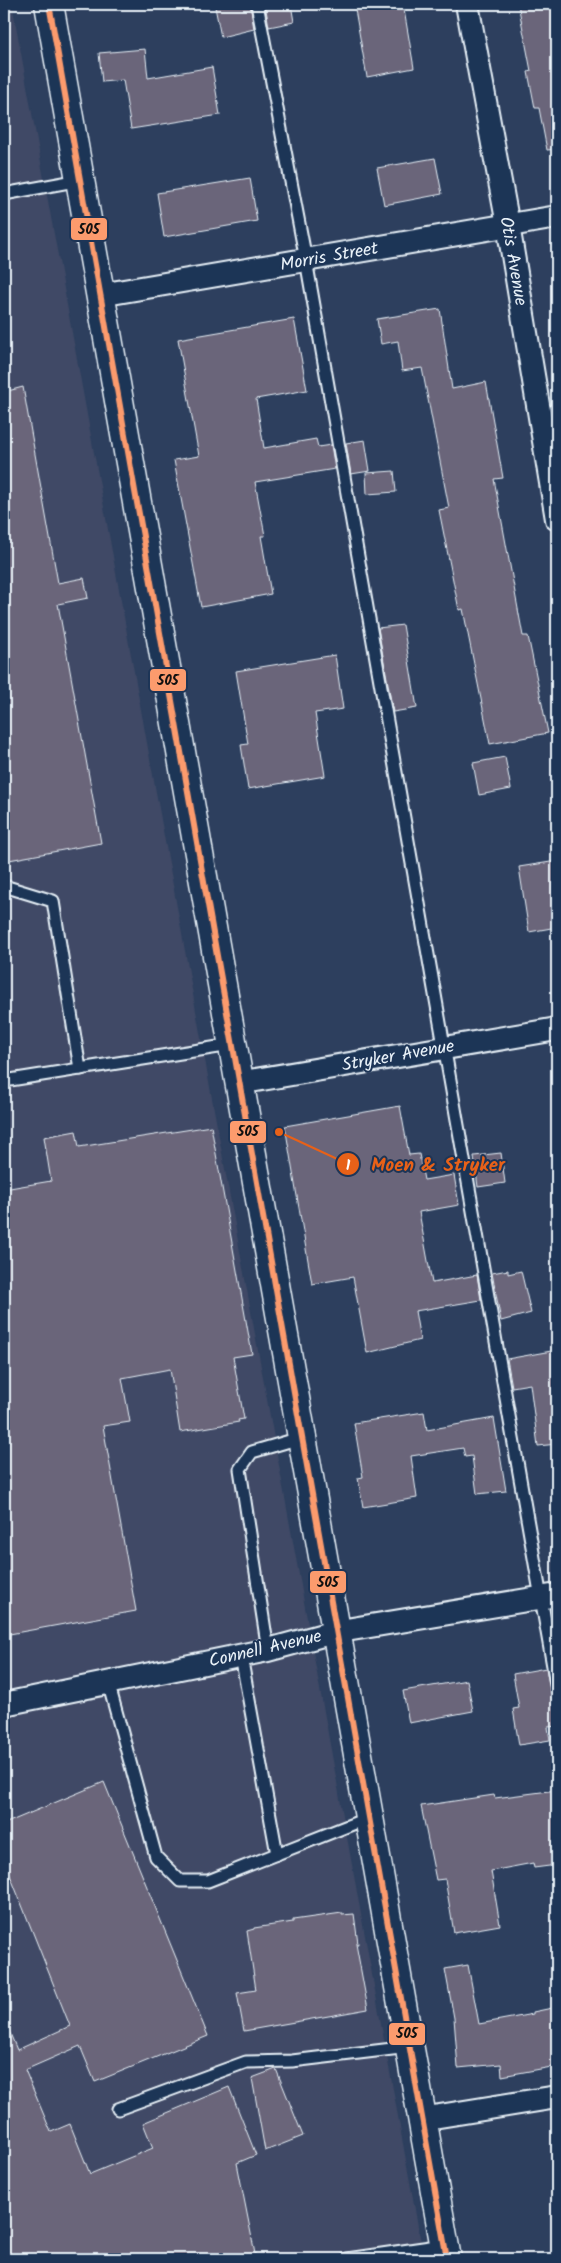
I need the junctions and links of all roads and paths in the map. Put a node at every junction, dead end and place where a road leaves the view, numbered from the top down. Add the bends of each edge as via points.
1 (48, 4) edge
2 (257, 4) edge
3 (467, 4) edge
4 (80, 180) junction
5 (4, 194) edge
6 (557, 217) edge
7 (508, 225) junction
8 (306, 260) junction
9 (100, 295) junction
10 (557, 519) edge
11 (4, 886) edge
12 (557, 1029) edge
13 (231, 1045) junction
14 (445, 1047) junction
15 (80, 1069) junction
16 (4, 1081) edge
17 (238, 1082) junction
18 (300, 1438) junction
19 (549, 1596) edge
20 (334, 1632) junction
21 (268, 1650) junction
22 (241, 1656) junction
23 (108, 1682) junction
24 (557, 1689) edge
25 (4, 1704) edge
26 (368, 1818) junction
27 (277, 1854) junction
28 (409, 2047) junction
29 (557, 2097) edge
30 (118, 2109) dead end
31 (421, 2118) junction
32 (445, 2252) edge
33 (347, 2259) edge

1 - 4 street
2 - 8 lane
3 - 7 street, Otis Avenue
4 - 5 lane
4 - 9 street
6 - 7 street, Morris Street
7 - 8 street, Morris Street
7 - 10 street, Otis Avenue
8 - 9 street, Morris Street
8 - 14 lane
9 - 13 street
11 - 15 lane via 53,901
12 - 14 street, Stryker Avenue
13 - 15 lane
13 - 17 street
14 - 17 street, Stryker Avenue
14 - 19 lane
15 - 16 lane
17 - 18 street
18 - 20 street
18 - 21 lane via 252,1452 240,1469
19 - 20 street, Connell Avenue
19 - 24 lane
20 - 21 street, Connell Avenue
20 - 26 street
21 - 22 street, Connell Avenue
22 - 23 street, Connell Avenue
22 - 27 lane
23 - 25 street, Connell Avenue
23 - 27 lane via 156,1857 180,1881 208,1881
26 - 27 lane
26 - 28 street
28 - 30 lane via 292,2061 246,2062
28 - 31 street
29 - 31 street
31 - 32 street
32 - 33 lane

